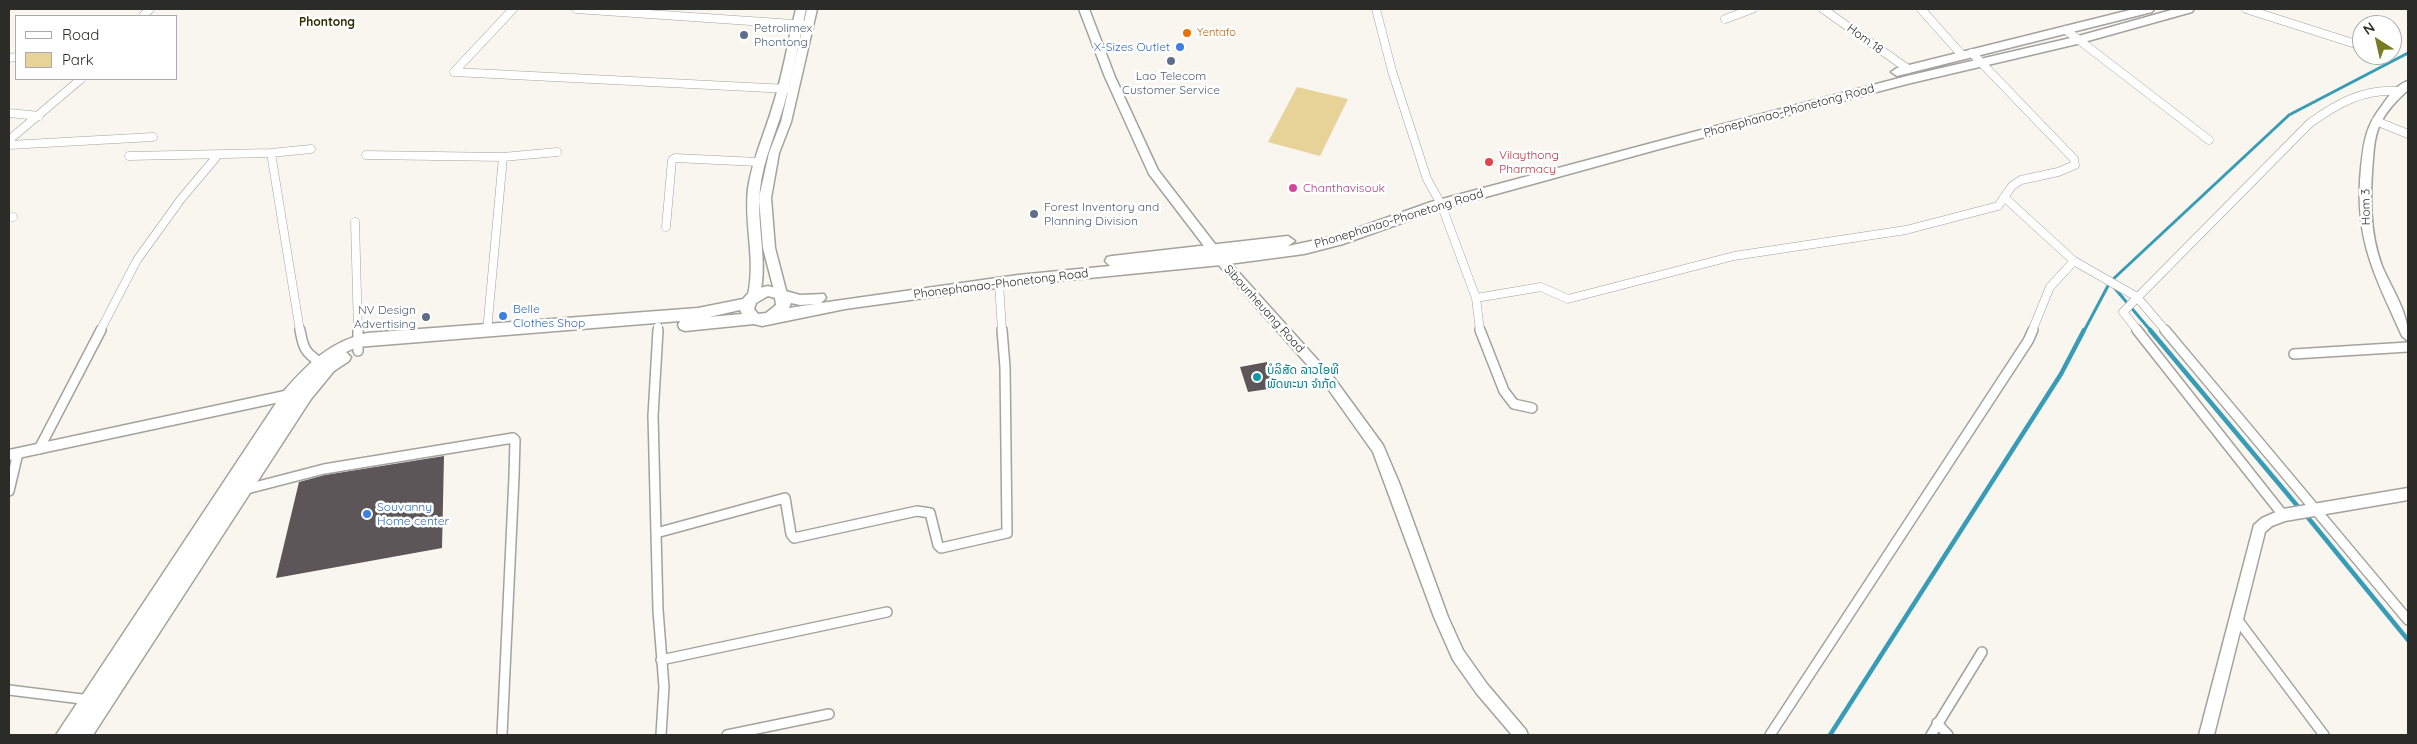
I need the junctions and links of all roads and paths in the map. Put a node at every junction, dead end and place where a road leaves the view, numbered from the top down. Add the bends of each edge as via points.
1 (513, 9) edge
2 (576, 9) edge
3 (801, 9) edge
4 (812, 9) edge
5 (1084, 9) edge
6 (1376, 9) edge
7 (1752, 9) edge
8 (1823, 9) edge
9 (1921, 9) edge
10 (2148, 9) edge
11 (2188, 9) edge
12 (2246, 9) edge
13 (2172, 10) edge
14 (1725, 18) dead end
15 (803, 24) junction
16 (2066, 30) junction
17 (2076, 40) junction
18 (2352, 43) edge
19 (1972, 57) junction
20 (1908, 69) junction
21 (80, 80) edge
22 (2408, 84) edge
23 (788, 88) junction
24 (2398, 91) junction
25 (9, 112) edge
26 (39, 116) junction
27 (2376, 121) junction
28 (2408, 134) edge
29 (153, 137) dead end
30 (9, 140) edge
31 (2209, 140) dead end
32 (9, 145) edge
33 (310, 149) dead end
34 (557, 152) dead end
35 (272, 153) junction
36 (218, 155) junction
37 (366, 155) dead end
38 (129, 156) dead end
39 (504, 157) junction
40 (758, 162) junction
41 (2004, 198) junction
42 (1438, 200) junction
43 (355, 222) dead end
44 (666, 227) dead end
45 (1212, 250) junction
46 (1221, 260) junction
47 (2078, 263) junction
48 (1018, 276) junction
49 (999, 283) junction
50 (782, 295) junction
51 (2133, 297) junction
52 (1476, 298) junction
53 (751, 299) junction
54 (772, 317) junction
55 (755, 318) junction
56 (658, 327) junction
57 (487, 331) junction
58 (2408, 336) edge
59 (358, 346) junction
60 (2408, 347) edge
61 (2294, 354) dead end
62 (320, 362) junction
63 (309, 392) junction
64 (289, 395) junction
65 (1532, 408) dead end
66 (39, 449) junction
67 (14, 454) edge
68 (243, 490) junction
69 (9, 491) edge
70 (2408, 494) edge
71 (2313, 509) junction
72 (2285, 515) junction
73 (656, 533) junction
74 (887, 612) dead end
75 (2237, 619) junction
76 (2408, 620) edge
77 (1982, 652) dead end
78 (661, 660) junction
79 (9, 690) edge
80 (99, 701) junction
81 (829, 714) dead end
82 (1937, 724) junction
83 (66, 735) edge
84 (83, 735) edge
85 (502, 735) edge
86 (661, 735) edge
87 (727, 735) edge
88 (1521, 735) edge
89 (1770, 735) edge
90 (1931, 735) edge
91 (1948, 735) edge
92 (2206, 735) edge
93 (2324, 735) edge

1 - 23 street via 454,72
2 - 15 street
3 - 15 street
4 - 15 street
5 - 45 street, Sibounheuang Road via 1110,77 1153,170
6 - 42 street via 1427,179
7 - 14 street
8 - 20 street, Hom 18
9 - 19 street
10 - 16 main road, Phonephanao-Phonetong Road
11 - 13 main road, Phonephanao-Phonetong Road
12 - 18 street
13 - 17 main road, Phonephanao-Phonetong Road
15 - 23 street
16 - 17 street
16 - 19 main road, Phonephanao-Phonetong Road
17 - 19 main road, Phonephanao-Phonetong Road
17 - 31 street
19 - 20 main road, Phonephanao-Phonetong Road
19 - 41 street via 2075,162 2068,169 2014,184
19 - 42 main road, Phonephanao-Phonetong Road via 1682,139
20 - 42 main road, Phonephanao-Phonetong Road
21 - 26 street
22 - 24 street, Hom 3
23 - 40 street
23 - 50 street via 786,122 774,153 765,198 769,248
24 - 27 street, Hom 3
24 - 51 street via 2379,89 2363,92 2310,123
25 - 26 street
26 - 30 street
27 - 28 street
27 - 58 street, Hom 3 via 2370,136 2364,196 2368,238 2376,265
29 - 32 street
33 - 35 street
34 - 39 street
35 - 36 street
35 - 62 street via 303,347 307,354
36 - 38 street
36 - 66 street via 137,260
37 - 39 street
39 - 57 street
40 - 44 street via 672,160
40 - 53 street via 752,213 758,277
41 - 47 street
41 - 52 street via 1998,206 1906,230 1734,256 1568,299 1544,287
42 - 45 main road, Phonephanao-Phonetong Road via 1307,238
42 - 46 main road, Phonephanao-Phonetong Road via 1338,240 1312,247
42 - 52 street
43 - 59 street
45 - 46 street, Sibounheuang Road
45 - 48 main road, Phonephanao-Phonetong Road
46 - 48 main road, Phonephanao-Phonetong Road
46 - 88 street, Sibounheuang Road via 1330,382 1378,449 1458,655
47 - 51 street
47 - 89 street via 2050,287 2028,341
48 - 49 main road, Phonephanao-Phonetong Road
48 - 50 main road, Phonephanao-Phonetong Road via 808,300
49 - 54 main road, Phonephanao-Phonetong Road
49 - 73 street via 1005,367 1007,533 941,548 930,513 917,511 794,538 785,498
50 - 53 main road via 768,291
50 - 54 main road via 785,301 783,309
51 - 71 street
51 - 72 street via 2125,309 2125,316
52 - 65 street via 1480,330 1504,391 1514,404
53 - 55 main road via 748,314
53 - 57 main road via 698,314
54 - 55 main road
55 - 56 main road
56 - 59 main road
56 - 73 street via 653,416
57 - 59 main road
59 - 62 main road via 333,352
59 - 63 main road via 339,359
60 - 61 street
62 - 64 main road
63 - 64 street
63 - 68 main road
64 - 66 street
64 - 80 main road
66 - 67 street
67 - 69 street
68 - 80 main road
68 - 85 street via 324,469 513,438
70 - 71 street
71 - 72 street
71 - 76 street
72 - 75 street via 2267,522 2260,529 2248,565
73 - 78 street
74 - 78 street
75 - 92 street
75 - 93 street
77 - 82 street
78 - 86 street via 664,687
79 - 80 street
80 - 83 main road
80 - 84 main road
81 - 87 street
82 - 90 street
82 - 91 street

